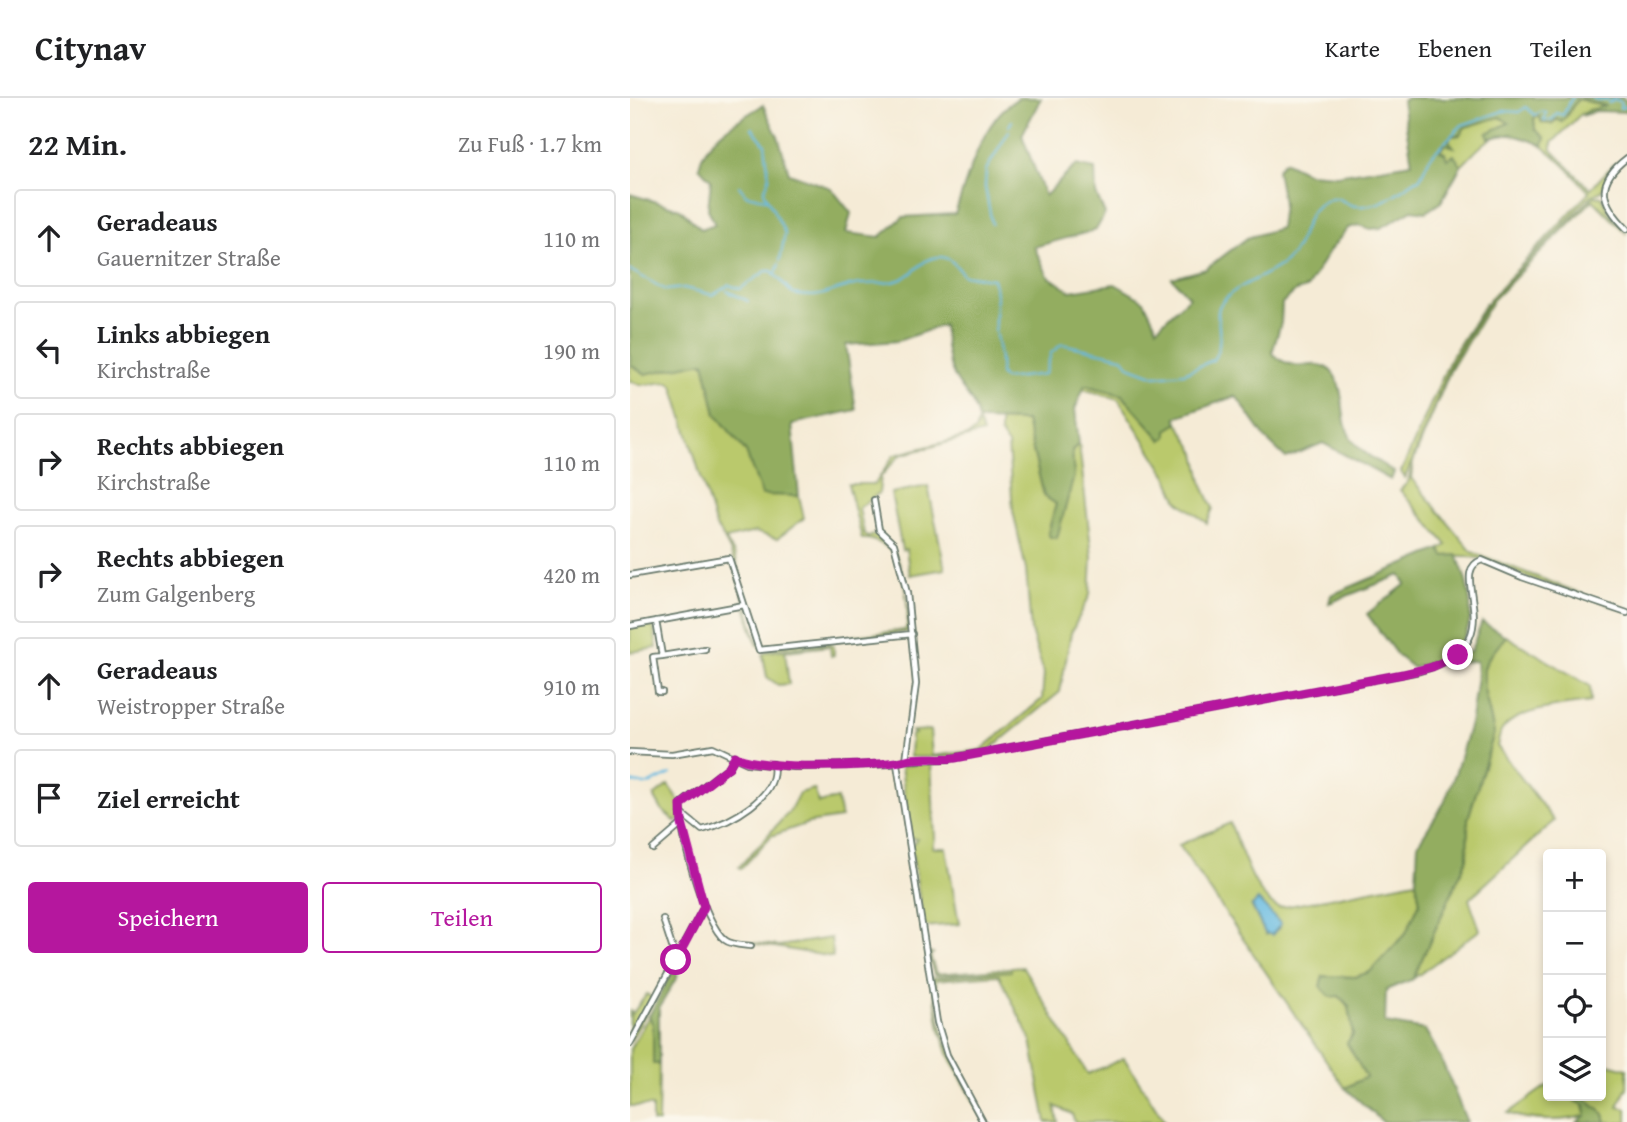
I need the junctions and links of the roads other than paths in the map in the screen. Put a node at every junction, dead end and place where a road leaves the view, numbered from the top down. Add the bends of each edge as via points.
1 (1627, 159) edge
2 (1627, 229) edge
3 (874, 500) dead end
4 (630, 575) edge
5 (744, 605) junction
6 (1627, 613) edge
7 (656, 621) junction
8 (630, 626) edge
9 (912, 634) junction
10 (705, 649) dead end
11 (662, 656) junction
12 (662, 692) dead end
13 (630, 752) edge
14 (735, 756) junction
15 (906, 760) junction
16 (773, 764) junction
17 (897, 764) junction
18 (782, 765) junction
19 (776, 773) junction
20 (681, 813) junction
21 (682, 824) junction
22 (653, 849) dead end
23 (704, 907) junction
24 (663, 919) dead end
25 (751, 946) dead end
26 (676, 960) junction
27 (630, 1044) edge
28 (983, 1122) edge

1 - 2 street via 1610,173 1604,194 1609,210
3 - 9 street via 879,530 894,544 901,562
4 - 5 street via 729,558
5 - 7 street
5 - 9 street via 760,650
6 - 15 street via 1482,559 1469,572 1474,617 1469,641 1444,663 955,758
7 - 8 street
7 - 11 street
9 - 15 street via 916,703
10 - 11 street
11 - 12 street via 653,657 658,692
13 - 14 street via 672,754 713,747
14 - 16 street via 751,764
14 - 20 street via 729,767 682,803
15 - 17 street
16 - 18 street
16 - 19 street
17 - 18 street
17 - 28 street via 934,1013 944,1047
18 - 19 street
19 - 20 street via 759,801 708,829 698,829
20 - 21 street
21 - 22 street
21 - 23 street
23 - 25 street via 725,940
23 - 26 street
24 - 26 street
26 - 27 street

